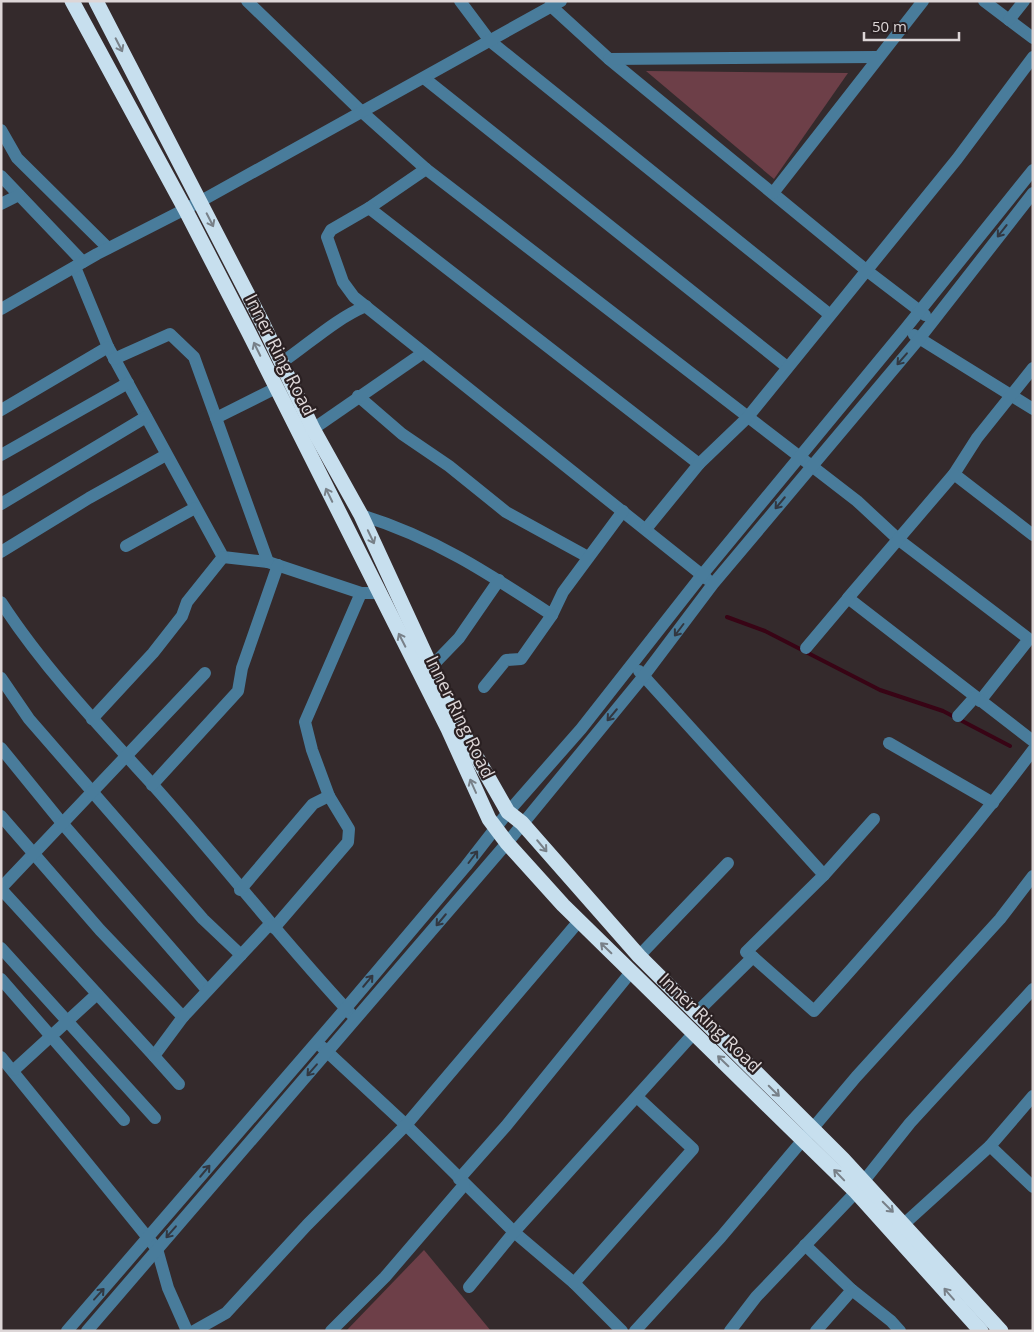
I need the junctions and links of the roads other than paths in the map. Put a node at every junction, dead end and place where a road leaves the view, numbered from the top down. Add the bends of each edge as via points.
1 (72, 1) edge
2 (96, 1) edge
3 (247, 1) edge
4 (460, 1) edge
5 (923, 1) edge
6 (984, 1) edge
7 (1024, 1) edge
8 (555, 3) edge
9 (1009, 20) junction
10 (1033, 38) edge
11 (490, 41) junction
12 (877, 57) junction
13 (1033, 57) edge
14 (609, 59) junction
15 (424, 78) junction
16 (361, 111) junction
17 (1, 130) edge
18 (426, 169) junction
19 (1033, 170) edge
20 (1, 176) edge
21 (772, 193) junction
22 (1033, 193) edge
23 (19, 195) junction
24 (201, 201) junction
25 (1, 204) edge
26 (369, 208) junction
27 (185, 209) junction
28 (108, 248) junction
29 (79, 264) junction
30 (866, 270) junction
31 (366, 306) junction
32 (1, 309) edge
33 (920, 311) junction
34 (829, 314) junction
35 (932, 320) junction
36 (906, 328) junction
37 (919, 339) junction
38 (108, 347) junction
39 (423, 353) junction
40 (114, 359) junction
41 (281, 363) junction
42 (787, 367) junction
43 (1033, 368) edge
44 (128, 383) junction
45 (276, 388) junction
46 (1012, 394) junction
47 (358, 396) junction
48 (1033, 409) edge
49 (1, 410) edge
50 (146, 417) junction
51 (216, 418) junction
52 (747, 418) junction
53 (313, 429) junction
54 (1, 455) edge
55 (166, 455) junction
56 (800, 457) junction
57 (699, 464) junction
58 (811, 466) junction
59 (954, 474) junction
60 (1, 504) edge
61 (195, 508) junction
62 (623, 512) junction
63 (361, 515) junction
64 (646, 528) junction
65 (1033, 535) edge
66 (899, 540) junction
67 (126, 546) dead end
68 (1, 552) edge
69 (223, 557) junction
70 (588, 557) junction
71 (273, 564) junction
72 (702, 575) junction
73 (498, 580) junction
74 (713, 584) junction
75 (361, 593) junction
76 (378, 593) junction
77 (849, 597) junction
78 (1, 602) edge
79 (552, 615) junction
80 (1032, 638) edge
81 (806, 648) dead end
82 (633, 662) junction
83 (431, 667) junction
84 (205, 673) dead end
85 (643, 677) junction
86 (1, 678) edge
87 (484, 687) dead end
88 (978, 699) junction
89 (958, 716) dead end
90 (92, 719) junction
91 (1033, 741) edge
92 (889, 743) dead end
93 (1, 748) edge
94 (1033, 750) edge
95 (126, 758) junction
96 (152, 785) junction
97 (92, 792) junction
98 (329, 796) junction
99 (993, 803) junction
100 (508, 812) junction
101 (1, 816) edge
102 (874, 820) dead end
103 (62, 823) junction
104 (522, 823) junction
105 (496, 827) junction
106 (507, 843) junction
107 (35, 853) junction
108 (728, 863) dead end
109 (824, 875) junction
110 (1033, 876) edge
111 (1, 889) edge
112 (240, 890) junction
113 (579, 921) junction
114 (272, 926) junction
115 (1, 948) edge
116 (241, 955) junction
117 (639, 956) junction
118 (753, 957) junction
119 (632, 972) junction
120 (1, 979) edge
121 (1033, 989) edge
122 (207, 990) junction
123 (97, 994) junction
124 (346, 1008) junction
125 (694, 1014) junction
126 (183, 1017) junction
127 (356, 1019) junction
128 (69, 1021) junction
129 (694, 1033) junction
130 (51, 1037) junction
131 (316, 1040) junction
132 (327, 1052) junction
133 (154, 1056) junction
134 (1, 1057) edge
135 (14, 1070) junction
136 (179, 1084) dead end
137 (1033, 1096) edge
138 (637, 1097) junction
139 (155, 1118) dead end
140 (124, 1120) dead end
141 (406, 1124) junction
142 (807, 1133) junction
143 (990, 1146) junction
144 (461, 1182) junction
145 (859, 1187) junction
146 (1033, 1187) edge
147 (904, 1224) junction
148 (514, 1232) junction
149 (148, 1238) junction
150 (805, 1245) junction
151 (157, 1249) junction
152 (574, 1283) junction
153 (469, 1287) dead end
154 (852, 1290) junction
155 (67, 1331) edge
156 (87, 1331) edge
157 (187, 1331) edge
158 (194, 1331) edge
159 (331, 1331) edge
160 (622, 1331) edge
161 (635, 1331) edge
162 (730, 1331) edge
163 (816, 1331) edge
164 (900, 1331) edge
165 (981, 1331) edge
166 (1001, 1331) edge

1 - 27 highway, Inner Ring Road
2 -> 24 highway, Inner Ring Road
3 - 16 street
4 - 11 street
5 - 12 street
6 - 9 street
7 - 9 street
8 - 11 street
8 - 14 street
9 - 10 street
11 - 15 street
11 - 34 street
12 - 14 street
12 - 21 street
13 - 30 street via 957,160
14 - 21 street
15 - 16 street
15 - 42 street
16 - 18 street
16 - 24 street
17 - 28 street via 17,158
18 - 26 street
18 - 52 street
19 - 33 street
20 - 23 street
21 - 30 street
22 -> 35 street
23 - 25 street
23 - 29 street
24 - 27 street
24 -> 41 highway, Inner Ring Road
26 - 31 street via 331,230 327,237 343,282
26 - 57 street
27 - 28 street
45 -> 27 highway, Inner Ring Road
28 - 29 street
29 - 32 street
29 - 38 street
30 - 33 street
30 - 34 street
31 - 39 street
31 - 41 street via 345,315
33 - 35 street
33 - 36 street
34 - 42 street
35 - 37 street
36 - 37 street
36 - 56 street
37 - 46 street
37 -> 58 street
38 - 40 street
38 - 49 street
39 - 47 street
39 - 62 street
40 - 44 street
40 - 51 street via 170,334 194,357
41 - 53 highway, Inner Ring Road
42 - 52 street
43 - 46 street
44 - 50 street
44 - 54 street
45 - 51 street
76 -> 45 highway, Inner Ring Road
46 - 48 street
46 - 59 street via 977,438
47 - 53 street
47 - 70 street via 402,434 506,512
50 - 55 street
50 - 60 street
51 - 71 street
52 - 56 street
52 - 57 street
53 - 63 highway, Inner Ring Road
55 - 61 street
55 - 68 street
56 - 58 street
56 - 72 street
57 - 64 street
58 - 66 street via 857,501
58 -> 74 street
59 - 65 street
59 - 66 street
61 - 67 street
61 - 69 street
62 - 64 street
62 - 70 street
63 - 73 street via 400,527 468,560
63 -> 83 highway, Inner Ring Road
64 - 72 street
66 - 77 street
66 - 80 street
69 - 71 street
69 - 90 street via 187,602 182,616 153,653
70 - 79 street via 563,592
71 - 75 street
71 - 96 street via 238,691
72 - 74 street
72 - 82 street
73 - 79 street
73 - 83 street via 459,638
74 -> 85 street
75 - 76 street
75 - 98 street via 305,722
105 -> 76 highway, Inner Ring Road via 488,819 448,729
77 - 81 street
77 - 88 street
78 - 90 street
79 - 87 street via 521,659 506,660
80 - 88 street
82 - 85 street
82 - 100 street
83 - 100 highway, Inner Ring Road via 456,721
84 - 95 street
85 -> 104 street
85 - 109 street
86 - 97 street via 29,719
88 - 89 street
88 - 91 street
90 - 95 street
92 - 99 street
93 - 103 street
94 - 99 street
95 - 96 street
95 - 97 street
96 - 112 street
97 - 103 street
97 - 116 street via 203,919
98 - 112 street via 313,804
98 - 114 street via 349,829 348,842
99 - 118 street via 901,915 814,1011
100 - 104 highway, Inner Ring Road
100 - 105 street
101 - 107 street
102 - 109 street
103 - 107 street
103 - 122 street
104 - 106 street
104 -> 117 highway, Inner Ring Road
105 - 106 highway, Inner Ring Road
124 -> 105 street
106 - 113 highway, Inner Ring Road
106 -> 127 street
107 - 111 street
107 - 126 street via 100,930
108 - 117 street
109 - 118 street via 746,952
110 - 142 street via 1000,919
111 - 123 street
112 - 114 street
119 -> 113 highway, Inner Ring Road
113 - 141 street
114 - 116 street
114 - 124 street
115 - 128 street
116 - 122 street
117 - 125 highway, Inner Ring Road
118 - 125 street
119 - 129 highway, Inner Ring Road
119 - 144 street
120 - 130 street
121 - 145 street via 910,1123
122 - 126 street
123 - 128 street
123 - 133 street
124 - 127 street
124 - 131 street
125 -> 142 highway, Inner Ring Road
126 - 133 street
127 - 132 street
128 - 130 street
128 - 139 street
129 - 138 street
142 -> 129 highway, Inner Ring Road
130 - 135 street
130 - 140 street
131 - 132 street
149 -> 131 street
132 - 141 street
132 -> 151 street
133 - 136 street
134 - 135 street
135 - 149 street
137 - 143 street
138 - 148 street
138 - 152 street via 693,1149
141 - 144 street
141 - 158 street via 226,1313
142 - 145 highway, Inner Ring Road
142 - 161 street via 721,1237
143 - 146 street
143 - 147 street
144 - 148 street
144 - 159 street via 385,1277
145 -> 147 highway, Inner Ring Road
145 - 150 street
165 -> 145 highway, Inner Ring Road
147 - 166 highway, Inner Ring Road
148 - 152 street
148 - 153 street
149 - 151 street
155 -> 149 street
150 - 154 street
150 - 162 street via 756,1297
151 - 156 street
151 - 157 street via 168,1288
152 - 160 street
154 - 163 street
154 - 164 street

